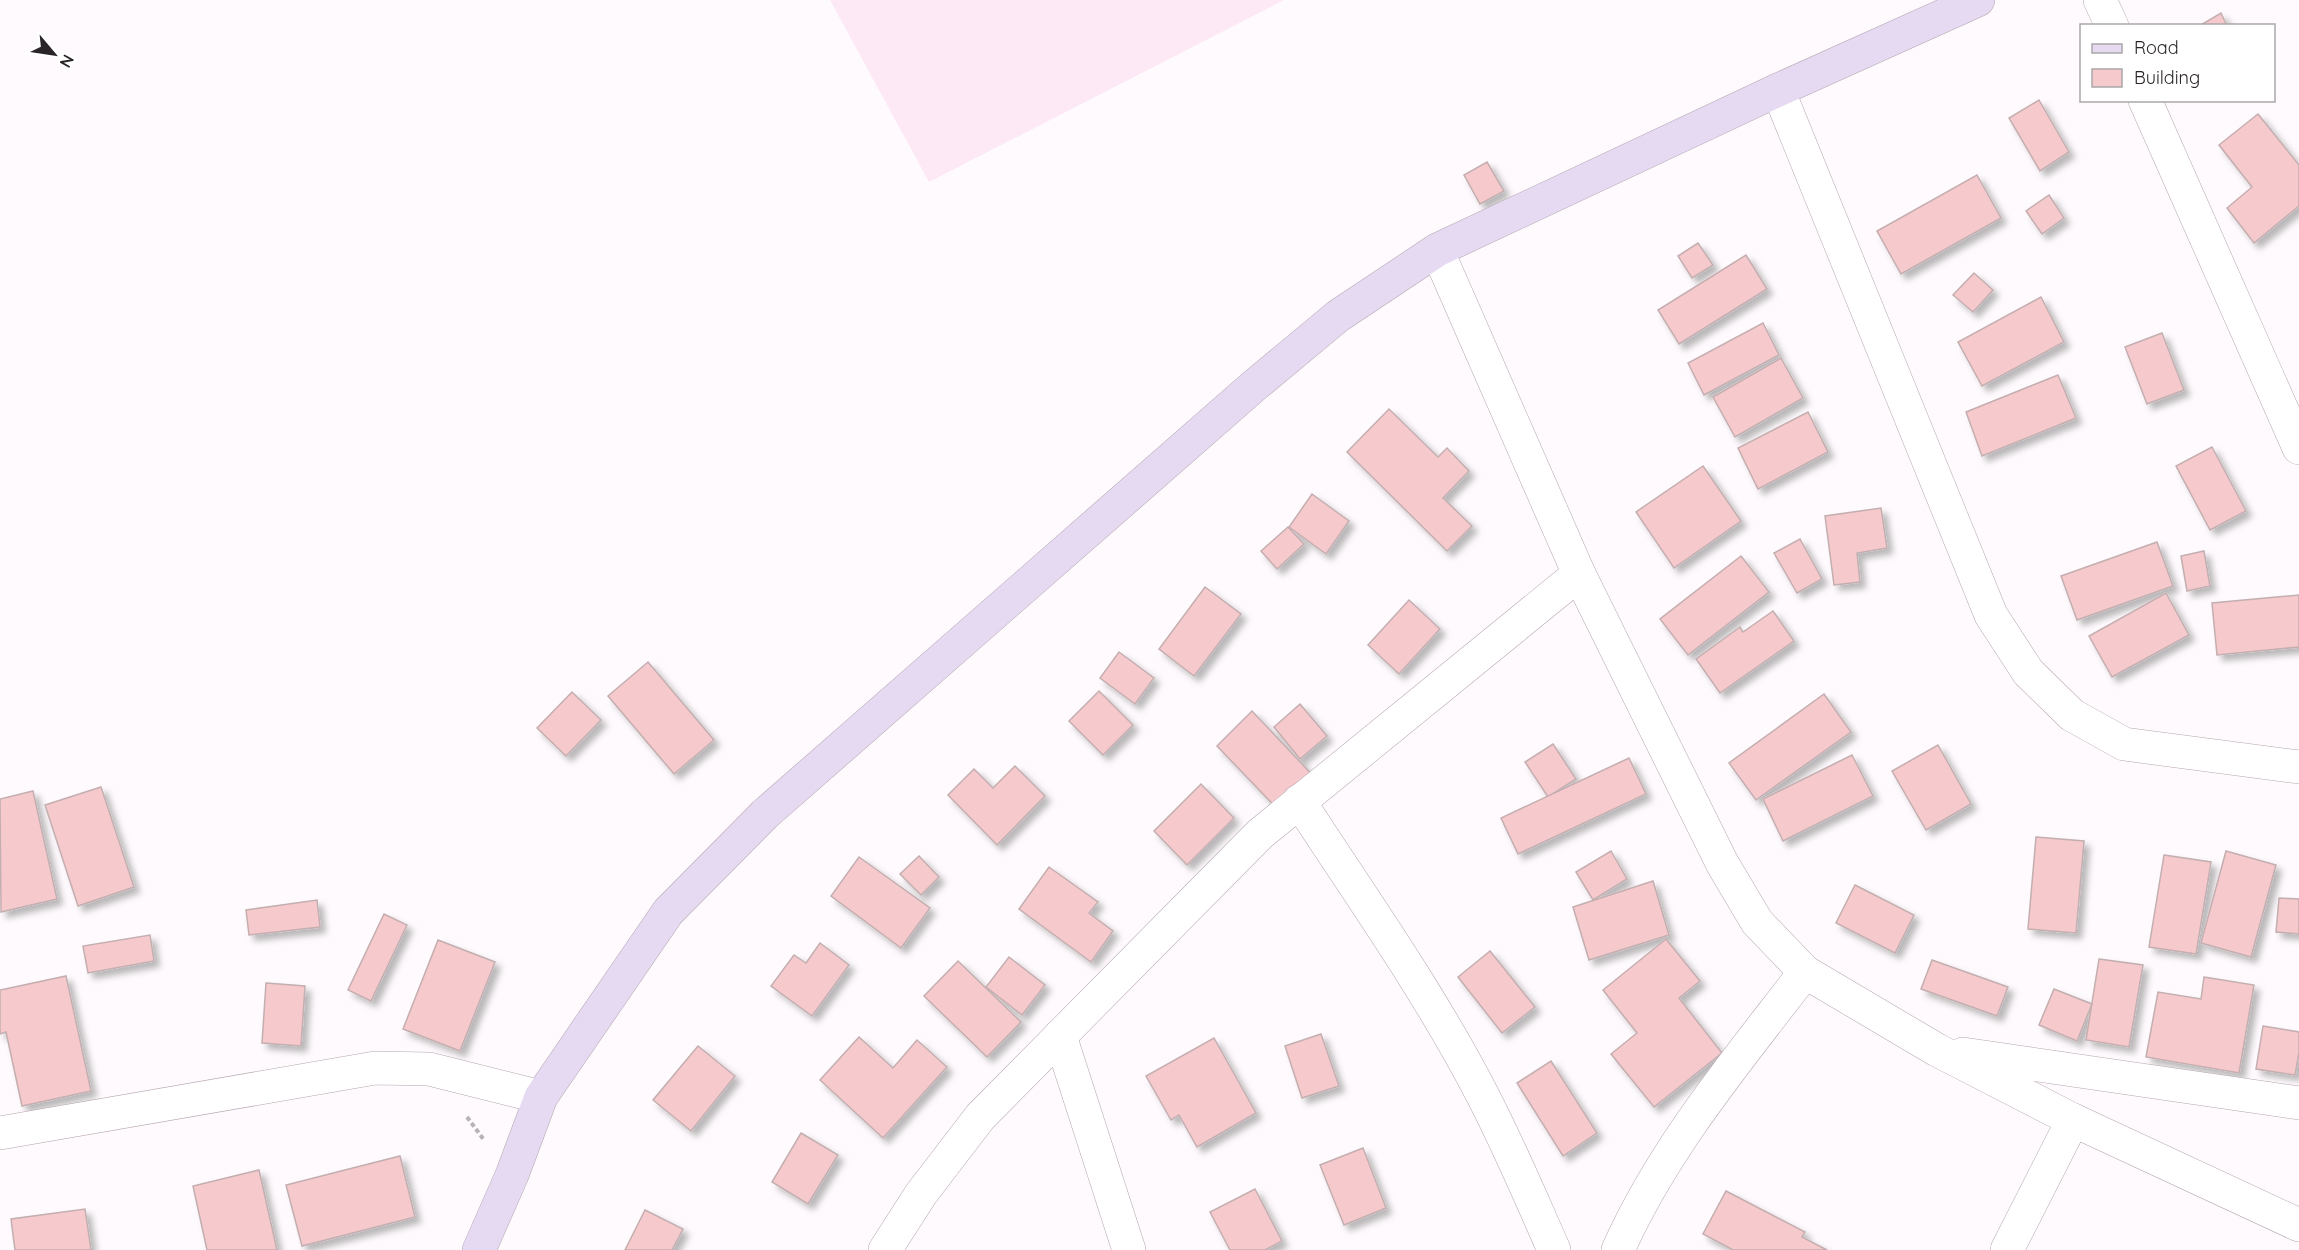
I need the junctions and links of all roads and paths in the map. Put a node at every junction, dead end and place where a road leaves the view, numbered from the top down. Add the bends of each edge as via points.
1 (1978, 0) edge
2 (2100, 0) edge
3 (2111, 24) edge
4 (1778, 90) junction
5 (2146, 102) edge
6 (1437, 250) junction
7 (2299, 448) edge
8 (1579, 574) junction
9 (2299, 767) edge
10 (1299, 801) junction
11 (1805, 972) junction
12 (1060, 1036) junction
13 (1937, 1050) junction
14 (541, 1097) junction
15 (2299, 1102) edge
16 (464, 1113) dead end
17 (2073, 1120) junction
18 (0, 1133) edge
19 (512, 1175) junction
20 (2299, 1225) edge
21 (479, 1250) edge
22 (885, 1250) edge
23 (1129, 1250) edge
24 (1554, 1250) edge
25 (1618, 1250) edge
26 (2007, 1250) edge

1 - 4 street
2 - 3 street
4 - 6 street
4 - 9 street via 1991,615 2028,672 2072,715 2124,744
5 - 7 street
6 - 8 street
6 - 14 street via 1338,316 1255,385 765,814 668,912
8 - 10 street
8 - 11 street via 1722,863 1758,922
10 - 12 street via 1260,834
10 - 24 street via 1449,1035 1483,1095
11 - 13 street
11 - 25 street via 1689,1125 1657,1175
12 - 22 street via 980,1117 921,1194
12 - 23 street
13 - 15 street
13 - 17 street
14 - 18 street via 429,1069 375,1068
14 - 19 street
16 - 19 path
17 - 20 street
17 - 26 street
19 - 21 street

